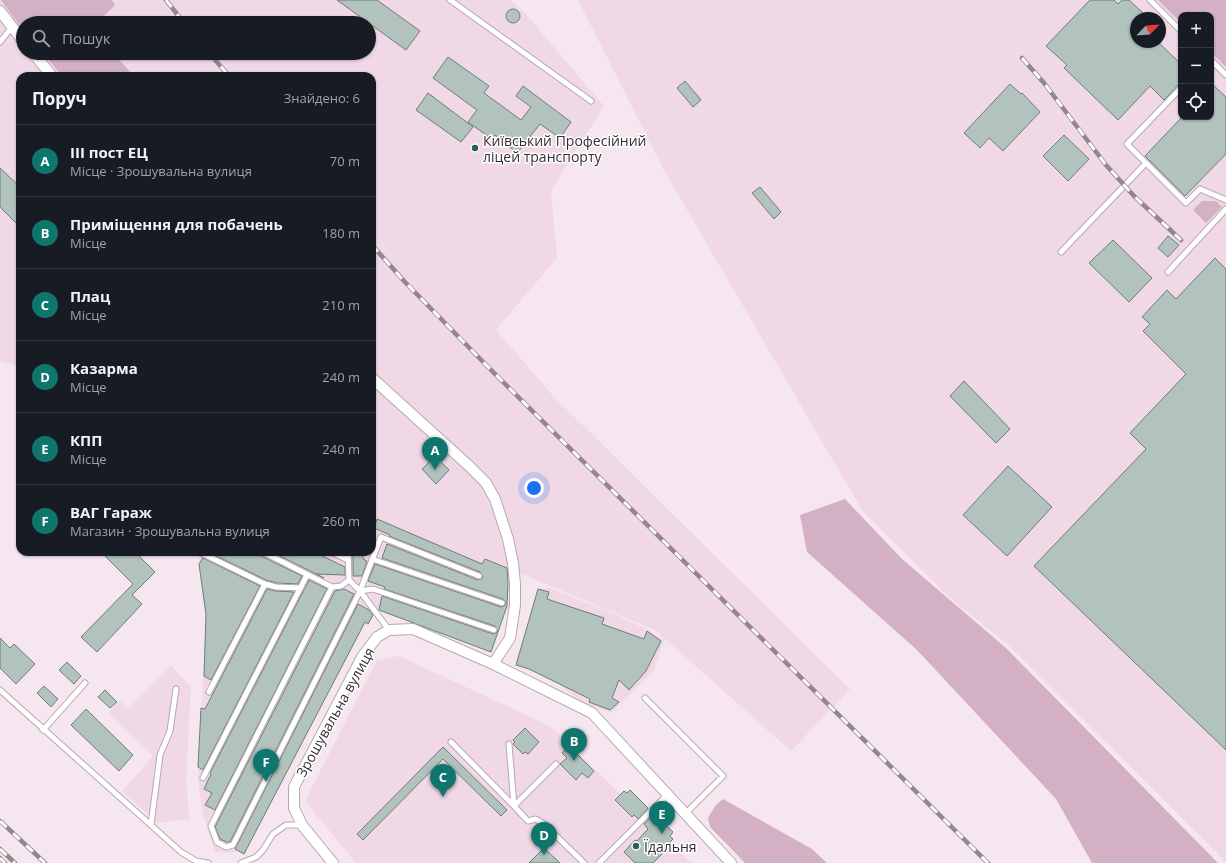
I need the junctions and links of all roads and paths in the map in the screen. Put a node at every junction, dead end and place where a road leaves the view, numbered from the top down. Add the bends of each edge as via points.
1 (450, 0) edge
2 (1150, 0) edge
3 (0, 11) edge
4 (12, 27) junction
5 (1178, 27) edge
6 (16, 32) edge
7 (0, 42) edge
8 (39, 60) edge
9 (1214, 63) edge
10 (49, 72) edge
11 (1226, 75) edge
12 (1178, 91) edge
13 (591, 101) dead end
14 (1146, 163) junction
15 (1226, 200) edge
16 (1226, 209) edge
17 (1061, 252) dead end
18 (1168, 272) dead end
19 (376, 382) edge
20 (376, 549) edge
21 (207, 556) edge
22 (271, 556) edge
23 (340, 556) edge
24 (348, 556) edge
25 (373, 556) edge
26 (372, 559) junction
27 (348, 560) junction
28 (308, 575) junction
29 (479, 576) dead end
30 (349, 580) junction
31 (265, 584) junction
32 (332, 587) junction
33 (301, 588) junction
34 (360, 591) junction
35 (502, 603) dead end
36 (389, 630) junction
37 (494, 630) dead end
38 (493, 664) junction
39 (85, 683) dead end
40 (176, 689) dead end
41 (0, 690) edge
42 (208, 692) dead end
43 (645, 698) dead end
44 (43, 730) junction
45 (451, 742) dead end
46 (509, 744) dead end
47 (556, 764) dead end
48 (203, 778) dead end
49 (668, 794) junction
50 (514, 806) junction
51 (686, 813) junction
52 (151, 825) junction
53 (302, 825) junction
54 (208, 863) edge
55 (241, 863) edge
56 (333, 863) edge
57 (584, 863) edge
58 (598, 863) edge
59 (731, 863) edge

1 - 13 lane
2 - 5 lane
3 - 4 street
4 - 6 street
4 - 7 lane
8 - 10 street
9 - 11 lane
12 - 14 lane via 1127,144
14 - 15 lane via 1186,203 1200,189
14 - 17 lane
16 - 18 lane
19 - 38 street via 468,465 486,483 495,499 508,539 516,584 510,638
20 - 29 lane via 381,537
21 - 31 lane
22 - 28 lane
23 - 27 lane
24 - 27 lane
25 - 26 lane
26 - 34 lane
26 - 35 lane
27 - 30 lane
28 - 32 lane
28 - 33 lane
30 - 32 lane via 341,586
30 - 34 lane
31 - 33 lane
31 - 42 lane
32 - 34 lane via 211,826 217,842 226,847 233,845
33 - 48 lane
34 - 36 lane
34 - 37 lane via 373,589
36 - 38 street via 413,629
36 - 53 street, Зрошувальна вулиця via 377,637 362,656 294,787 294,808
38 - 49 street via 592,713
39 - 44 lane
40 - 52 lane via 170,731 160,755
41 - 44 lane
43 - 51 lane via 722,776
44 - 52 lane
45 - 50 lane
46 - 50 lane
47 - 50 lane
49 - 51 street
49 - 58 lane
50 - 57 lane via 528,820 536,819 544,824
51 - 59 street
52 - 54 lane via 181,852 196,861
53 - 55 lane via 286,825 273,834 256,857
53 - 56 street, Зрошувальна вулиця

